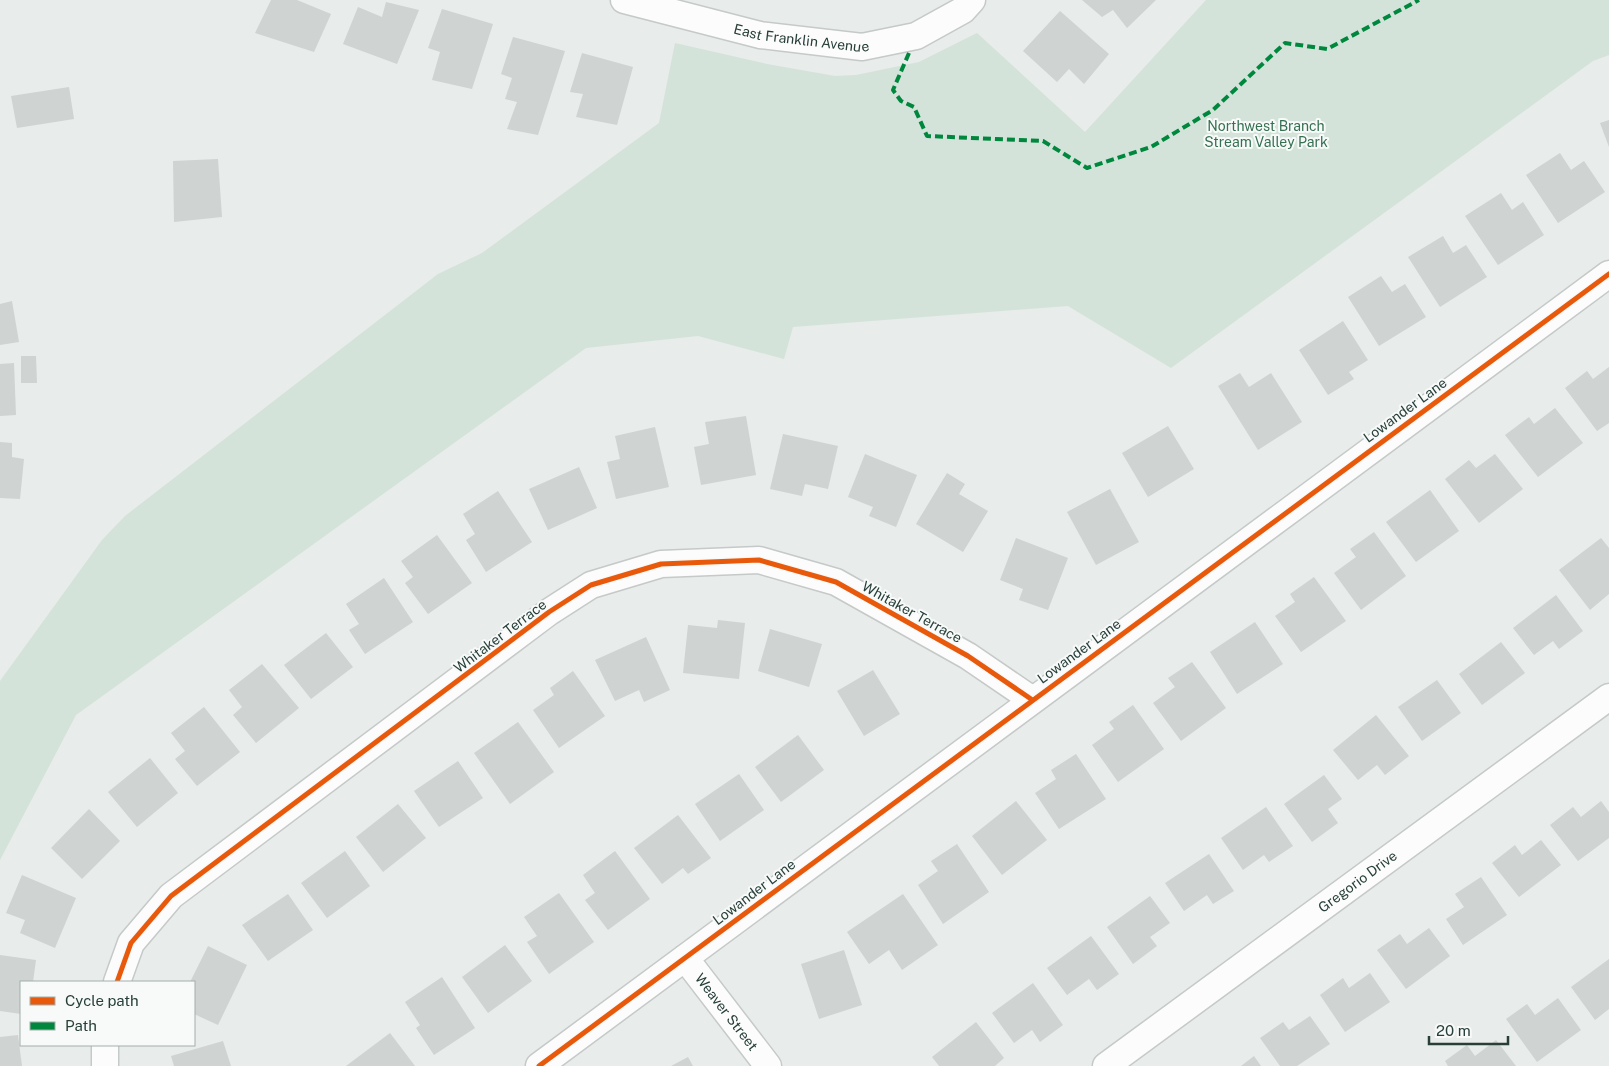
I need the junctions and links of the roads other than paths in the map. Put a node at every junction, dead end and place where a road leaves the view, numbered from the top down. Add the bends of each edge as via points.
1 (624, 0) edge
2 (972, 0) edge
3 (1609, 274) edge
4 (1609, 697) edge
5 (1031, 700) junction
6 (685, 958) junction
7 (117, 981) edge
8 (105, 1046) edge
9 (105, 1066) edge
10 (539, 1066) edge
11 (768, 1066) edge
12 (1106, 1066) edge

1 - 2 street, East Franklin Avenue via 760,34 862,47 916,36 963,10
3 - 5 street, Lowander Lane
4 - 12 street, Gregorio Drive
5 - 6 street, Lowander Lane
5 - 7 street, Whitaker Terrace via 968,656 836,582 759,560 661,564 591,585 549,612 171,896 131,943
6 - 10 street, Lowander Lane
6 - 11 street, Weaver Street
8 - 9 street

